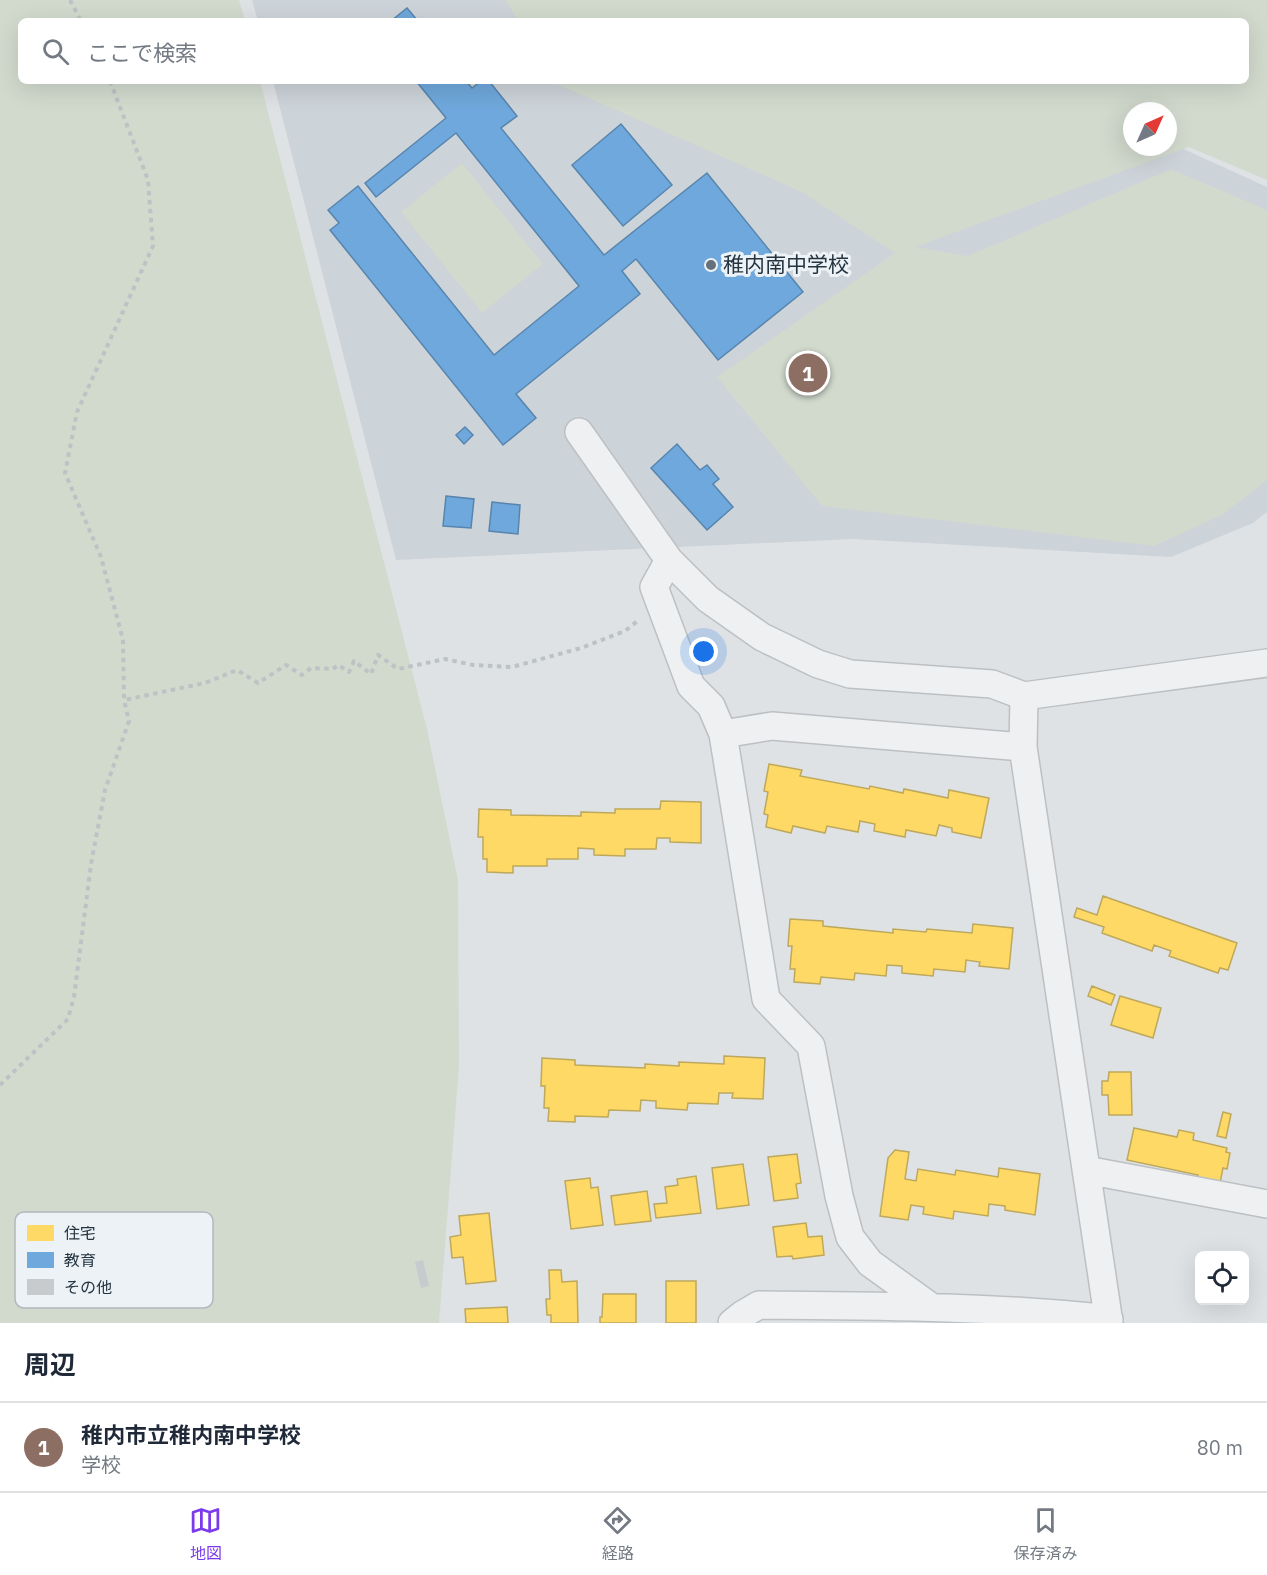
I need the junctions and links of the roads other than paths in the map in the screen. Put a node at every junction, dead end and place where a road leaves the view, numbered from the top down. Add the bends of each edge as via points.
1 (579, 432) dead end
2 (669, 560) junction
3 (1267, 663) edge
4 (1024, 696) junction
5 (723, 734) junction
6 (1023, 747) junction
7 (1086, 1170) junction
8 (1267, 1204) edge
9 (931, 1307) junction
10 (1109, 1321) edge
11 (732, 1323) edge

1 - 2 street
2 - 4 street via 708,599 753,630 818,664 850,674 992,684
2 - 5 street via 654,587 692,686 711,706
3 - 4 street
4 - 6 street
5 - 6 street via 772,726
5 - 9 street via 766,999 812,1046 850,1237 870,1263
6 - 7 street
7 - 8 street
7 - 10 street
9 - 10 street via 1043,1312
9 - 11 street via 759,1305

